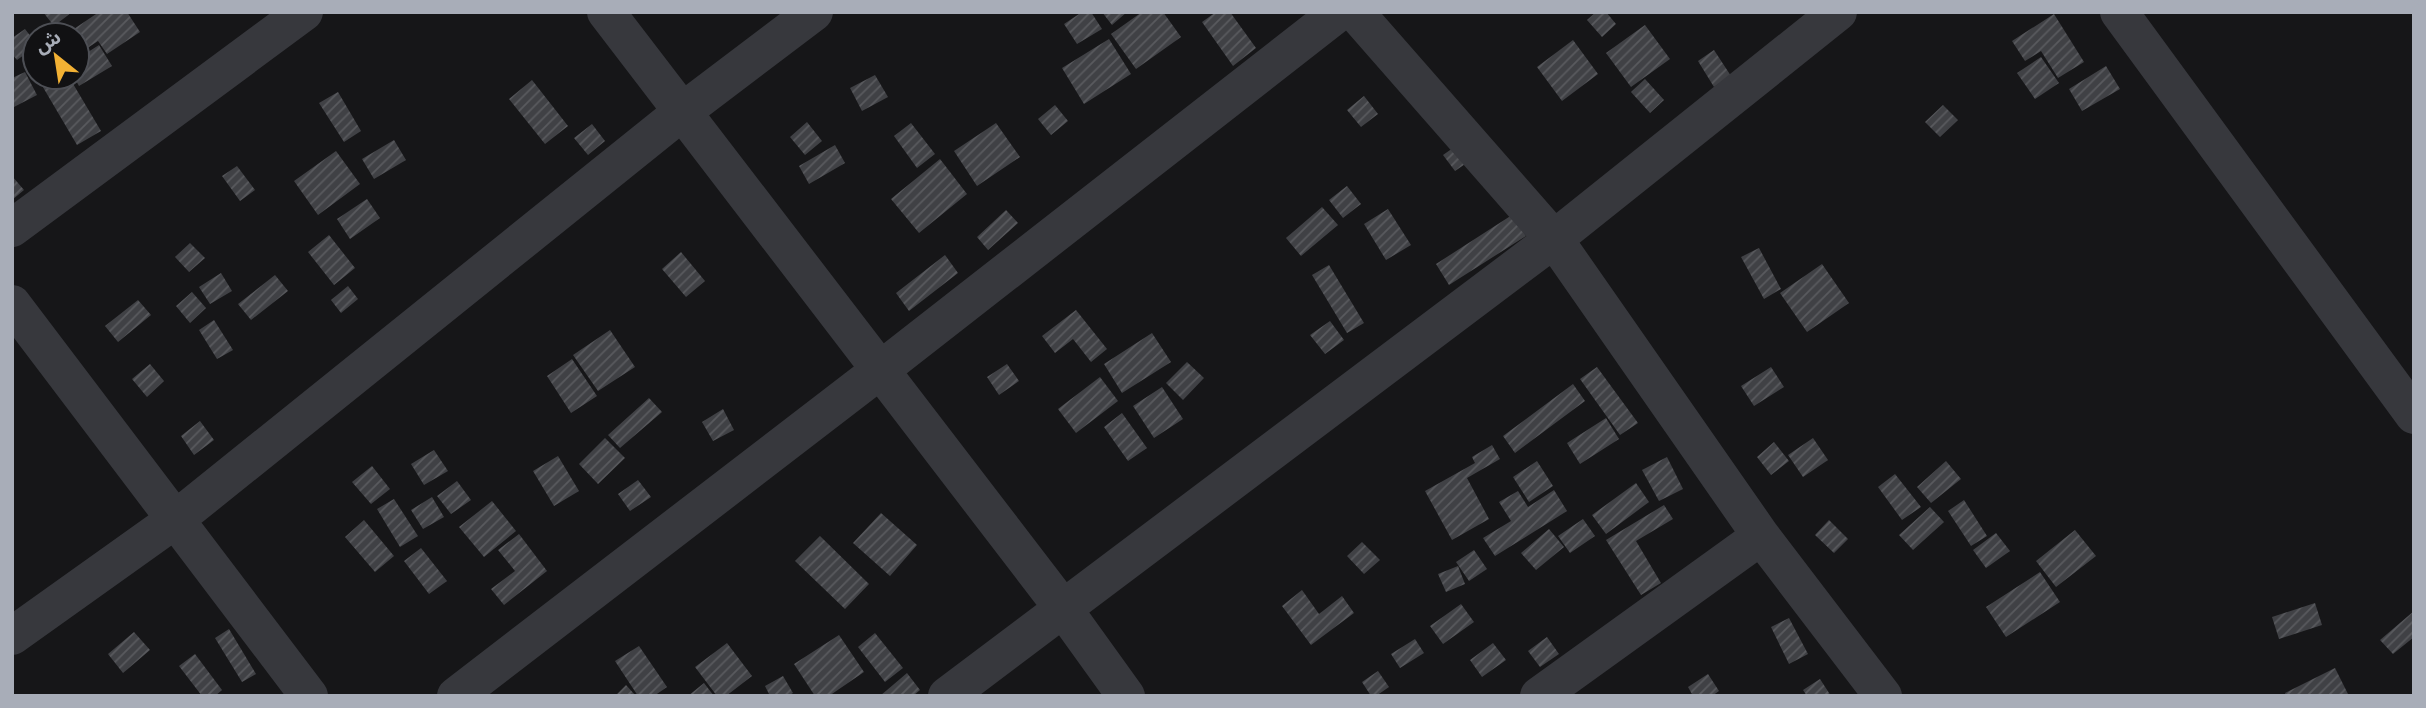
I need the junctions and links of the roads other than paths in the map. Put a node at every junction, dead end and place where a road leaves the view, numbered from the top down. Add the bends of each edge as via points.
1 (304, 12) edge
2 (606, 12) edge
3 (814, 12) edge
4 (1339, 12) edge
5 (1356, 12) edge
6 (1838, 12) edge
7 (2119, 12) edge
8 (682, 113) junction
9 (12, 228) edge
10 (1554, 239) junction
11 (12, 304) edge
12 (879, 371) junction
13 (2414, 415) edge
14 (176, 519) junction
15 (1761, 536) junction
16 (1062, 607) junction
17 (12, 636) edge
18 (309, 696) edge
19 (456, 696) edge
20 (947, 696) edge
21 (1126, 696) edge
22 (1539, 696) edge
23 (1883, 696) edge

1 - 9 street
2 - 8 street
3 - 8 street
4 - 12 street
5 - 10 street
6 - 10 street
7 - 13 street
8 - 12 street
8 - 14 street
10 - 15 street
10 - 16 street
11 - 14 street
12 - 16 street
12 - 19 street
14 - 17 street
14 - 18 street
15 - 22 street
15 - 23 street
16 - 20 street
16 - 21 street

